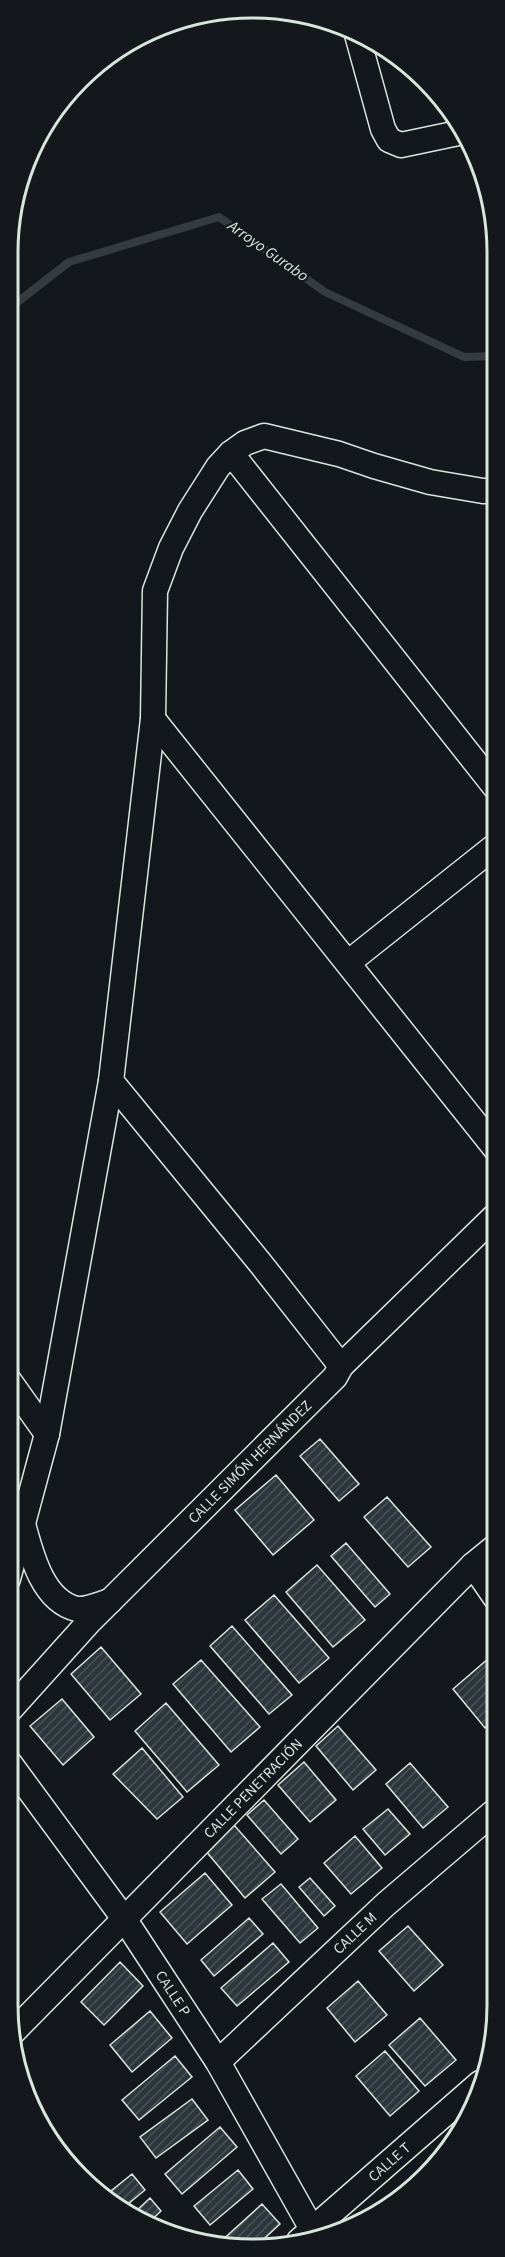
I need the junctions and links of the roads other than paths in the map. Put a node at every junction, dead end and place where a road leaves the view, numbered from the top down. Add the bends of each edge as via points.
1 (359, 44) edge
2 (455, 134) edge
3 (231, 453) junction
4 (487, 491) edge
5 (153, 719) junction
6 (487, 777) edge
7 (487, 852) edge
8 (349, 963) junction
9 (111, 1081) junction
10 (487, 1138) edge
11 (487, 1224) edge
12 (341, 1366) junction
13 (18, 1393) edge
14 (47, 1434) junction
15 (23, 1523) junction
16 (18, 1542) edge
17 (487, 1554) edge
18 (473, 1565) junction
19 (487, 1585) edge
20 (110, 1601) junction
21 (18, 1701) edge
22 (18, 1775) edge
23 (487, 1818) edge
24 (125, 1920) junction
25 (19, 2026) edge
26 (218, 2062) junction
27 (470, 2092) edge
28 (317, 2230) edge
29 (308, 2232) edge

1 - 2 street via 389,140 402,145
3 - 4 street via 264,436 430,482
3 - 5 street via 190,511 155,591
3 - 6 street
5 - 8 street
5 - 9 street
7 - 8 street
8 - 10 street
9 - 12 street
9 - 14 street
11 - 12 street, CALLE SIMÓN HERNÁNDEZ
12 - 20 street, CALLE SIMÓN HERNÁNDEZ via 327,1385
13 - 14 street
14 - 15 street
15 - 16 street
15 - 20 street via 37,1571 58,1597 80,1610
17 - 18 street, CALLE PENETRACIÓN
18 - 19 street
18 - 24 street, CALLE PENETRACIÓN
20 - 21 street, CALLE SIMÓN HERNÁNDEZ
22 - 24 street, CALLE P
23 - 26 street, CALLE M via 386,1904
24 - 25 street, CALLE PENETRACIÓN
24 - 26 street, CALLE P
26 - 29 street, CALLE P
27 - 28 street, CALLE T

